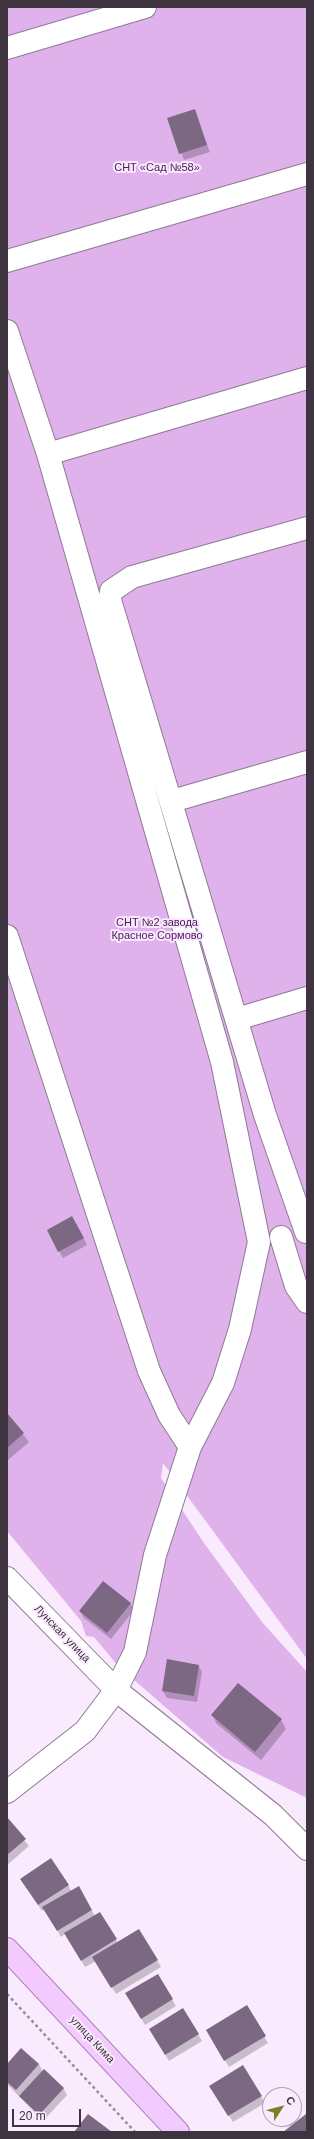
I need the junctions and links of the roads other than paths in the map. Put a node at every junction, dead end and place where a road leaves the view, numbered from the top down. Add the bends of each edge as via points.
1 (145, 7) edge
2 (7, 48) edge
3 (307, 174) edge
4 (7, 261) edge
5 (7, 331) edge
6 (307, 378) edge
7 (48, 454) junction
8 (307, 528) edge
9 (307, 762) edge
10 (172, 801) junction
11 (7, 936) edge
12 (307, 998) edge
13 (237, 1019) junction
14 (307, 1232) edge
15 (281, 1237) junction
16 (259, 1242) junction
17 (307, 1302) edge
18 (190, 1447) junction
19 (7, 1578) edge
20 (116, 1690) junction
21 (7, 1792) edge
22 (307, 1849) edge
23 (7, 1949) edge
24 (178, 2132) edge

1 - 2 street
3 - 4 street
5 - 7 street
6 - 7 street
7 - 16 street via 222,1062
8 - 10 street via 132,577 111,591 110,600
9 - 10 street
10 - 13 street
11 - 18 street via 149,1371 170,1416
12 - 13 street
13 - 14 street via 265,1115
14 - 15 street
15 - 16 street
15 - 17 street via 296,1286
16 - 18 street via 240,1329 223,1383
18 - 20 street via 155,1554 135,1652
19 - 20 street, Лунская улица
20 - 21 street via 85,1731
20 - 22 street, Лунская улица via 272,1815
23 - 24 main road, улица Кима

